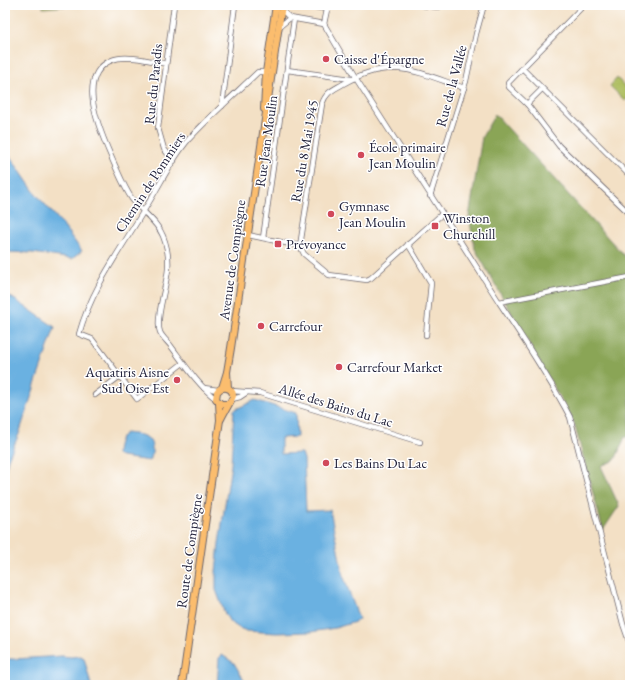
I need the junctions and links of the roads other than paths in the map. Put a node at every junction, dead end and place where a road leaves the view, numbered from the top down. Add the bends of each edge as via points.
1 (174, 5) edge
2 (235, 5) edge
3 (276, 5) edge
4 (288, 5) edge
5 (302, 5) edge
6 (421, 5) edge
7 (438, 5) edge
8 (484, 5) edge
9 (584, 5) edge
10 (282, 7) edge
11 (327, 7) edge
12 (292, 19) junction
13 (274, 20) junction
14 (324, 24) junction
15 (279, 27) junction
16 (166, 64) junction
17 (522, 68) junction
18 (287, 70) junction
19 (269, 72) junction
20 (353, 78) junction
21 (464, 88) junction
22 (542, 89) junction
23 (527, 104) junction
24 (222, 106) junction
25 (174, 161) junction
26 (630, 176) edge
27 (430, 196) junction
28 (144, 211) junction
29 (442, 214) junction
30 (630, 214) edge
31 (248, 235) junction
32 (263, 238) junction
33 (408, 244) junction
34 (300, 246) junction
35 (630, 277) edge
36 (499, 302) junction
37 (426, 335) dead end
38 (183, 363) junction
39 (120, 376) junction
40 (204, 388) junction
41 (225, 389) junction
42 (246, 393) junction
43 (95, 395) dead end
44 (218, 401) junction
45 (230, 402) junction
46 (220, 420) junction
47 (420, 442) dead end
48 (630, 644) edge
49 (182, 685) edge

1 - 16 street, Rue du Paradis
2 - 24 street
3 - 13 main road, Avenue de Compiègne
4 - 10 street
5 - 11 street
6 - 7 street
8 - 21 street, Rue de la Vallée
9 - 17 street
10 - 12 street
10 - 13 street
10 - 15 main road, Avenue de Compiègne
11 - 14 street
12 - 14 street
12 - 15 street
12 - 18 street, Rue Jean Moulin
13 - 19 main road, Avenue de Compiègne
14 - 20 street
15 - 19 main road, Avenue de Compiègne
16 - 25 street, Rue du Paradis via 158,128 164,149
16 - 28 street via 121,58 112,60 99,70 94,78 92,90 94,113 110,155 124,187
17 - 22 street
17 - 23 street via 508,84
18 - 20 street
18 - 32 street, Rue Jean Moulin
19 - 24 street, Chemin de Pommiers via 258,72
19 - 31 main road, Avenue de Compiègne
20 - 21 street via 382,68 405,69
20 - 27 street
20 - 34 street, Rue du 8 Mai 1945 via 326,94 322,104
21 - 27 street, Rue de la Vallée
22 - 23 street
22 - 26 street
23 - 30 street via 559,146
24 - 25 street, Chemin de Pommiers via 188,141
25 - 28 street, Chemin de Pommiers
27 - 29 street
28 - 38 street via 162,235 167,251 168,268 160,310 160,332
28 - 39 street, Chemin de Pommiers via 100,284 79,334 92,339
29 - 33 street
29 - 36 street
31 - 32 street
31 - 41 main road, Avenue de Compiègne
32 - 34 street
33 - 34 street via 367,280 328,275 304,254
33 - 37 street via 431,283
35 - 36 street
36 - 48 street via 535,356 570,417
38 - 39 street via 137,399
38 - 40 street
39 - 43 street
40 - 41 street, Allée des Bains du Lac
40 - 44 street
41 - 42 street, Allée des Bains du Lac
41 - 44 main road via 216,395
41 - 45 main road via 233,395
42 - 45 street, Allée des Bains du Lac
42 - 47 street, Allée des Bains du Lac via 260,393
44 - 45 main road via 223,404
44 - 46 main road
45 - 46 main road
46 - 49 main road, Route de Compiègne

